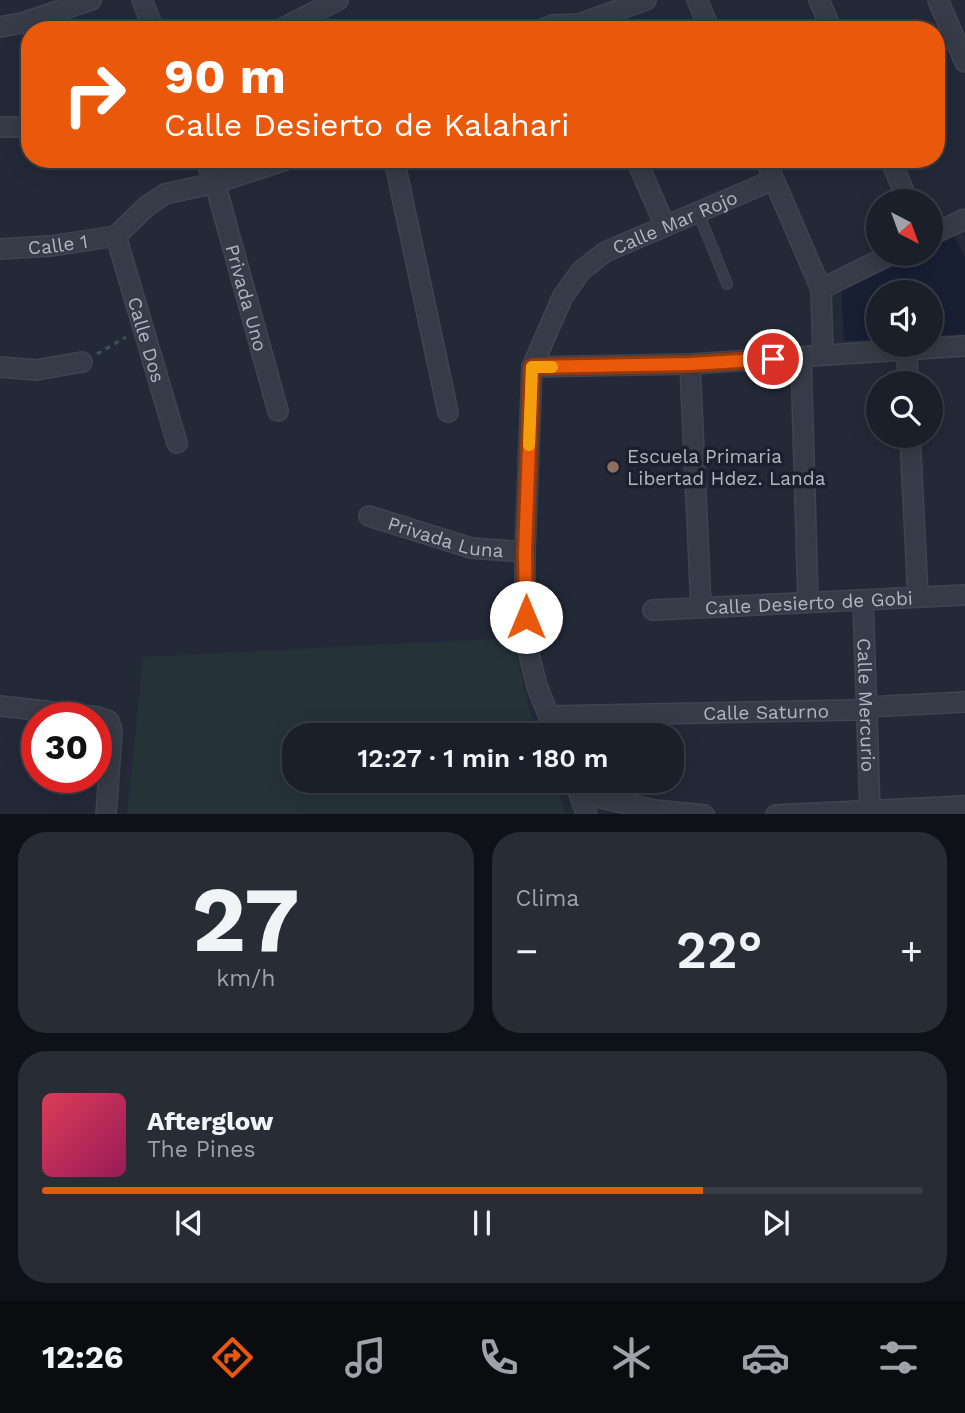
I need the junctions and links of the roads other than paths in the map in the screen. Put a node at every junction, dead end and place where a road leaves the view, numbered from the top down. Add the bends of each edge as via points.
1 (142, 0) edge
2 (338, 0) edge
3 (646, 0) edge
4 (697, 0) edge
5 (819, 0) edge
6 (937, 0) edge
7 (86, 1) edge
8 (28, 21) edge
9 (150, 21) edge
10 (297, 21) edge
11 (595, 21) edge
12 (706, 21) edge
13 (828, 21) edge
14 (21, 23) edge
15 (0, 27) edge
16 (965, 62) edge
17 (0, 127) edge
18 (21, 127) edge
19 (209, 168) edge
20 (261, 168) edge
21 (396, 168) edge
22 (640, 168) edge
23 (769, 168) edge
24 (894, 168) edge
25 (774, 180) junction
26 (215, 183) junction
27 (903, 189) edge
28 (698, 212) junction
29 (965, 219) edge
30 (666, 226) junction
31 (943, 229) edge
32 (116, 236) junction
33 (0, 249) edge
34 (868, 266) edge
35 (727, 284) dead end
36 (821, 289) junction
37 (965, 346) edge
38 (943, 347) edge
39 (866, 352) edge
40 (823, 355) junction
41 (801, 357) junction
42 (82, 362) road end
43 (690, 364) junction
44 (0, 367) edge
45 (532, 367) junction
46 (278, 411) dead end
47 (448, 412) dead end
48 (177, 443) dead end
49 (911, 448) edge
50 (369, 516) dead end
51 (525, 552) junction
52 (965, 595) edge
53 (918, 597) junction
54 (863, 600) junction
55 (808, 602) junction
56 (701, 607) junction
57 (653, 610) dead end
58 (965, 702) edge
59 (0, 706) edge
60 (862, 709) junction
61 (549, 716) junction
62 (552, 723) edge
63 (578, 793) edge
64 (596, 793) edge
65 (965, 806) edge
66 (870, 810) junction
67 (106, 814) edge
68 (587, 814) edge
69 (704, 814) edge
70 (776, 814) edge

1 - 9 street
2 - 10 street
3 - 11 street
4 - 12 street
5 - 13 street
6 - 16 street
7 - 8 street
14 - 15 street
17 - 18 street
19 - 26 street, Privada Uno
20 - 26 street
21 - 47 street
22 - 30 street
23 - 25 street
24 - 27 street
25 - 28 street, Calle Mar Rojo
25 - 36 street
26 - 32 street via 165,194
26 - 46 street, Privada Uno
28 - 30 street, Calle Mar Rojo
28 - 35 lane
29 - 31 street
30 - 45 street, Calle Mar Rojo via 605,252 581,271 564,296
32 - 33 street, Calle 1
32 - 48 street, Calle Dos
34 - 36 street
36 - 40 street
37 - 38 street
39 - 40 street
40 - 41 street
41 - 43 street
41 - 55 street
42 - 44 street via 36,370
43 - 45 street
43 - 56 street
45 - 51 street
49 - 53 street
50 - 51 street, Privada Luna via 471,548
51 - 61 street via 526,638
52 - 53 street, Calle Desierto de Gobi
53 - 54 street, Calle Desierto de Gobi
54 - 55 street, Calle Desierto de Gobi
54 - 60 street, Calle Mercurio
55 - 56 street, Calle Desierto de Gobi
56 - 57 street, Calle Desierto de Gobi
58 - 60 street, Calle Saturno
59 - 67 street via 108,721 112,731
60 - 61 street, Calle Saturno
60 - 66 street, Calle Mercurio
61 - 62 street
63 - 68 street
64 - 69 street via 654,810
65 - 66 street
66 - 70 street

